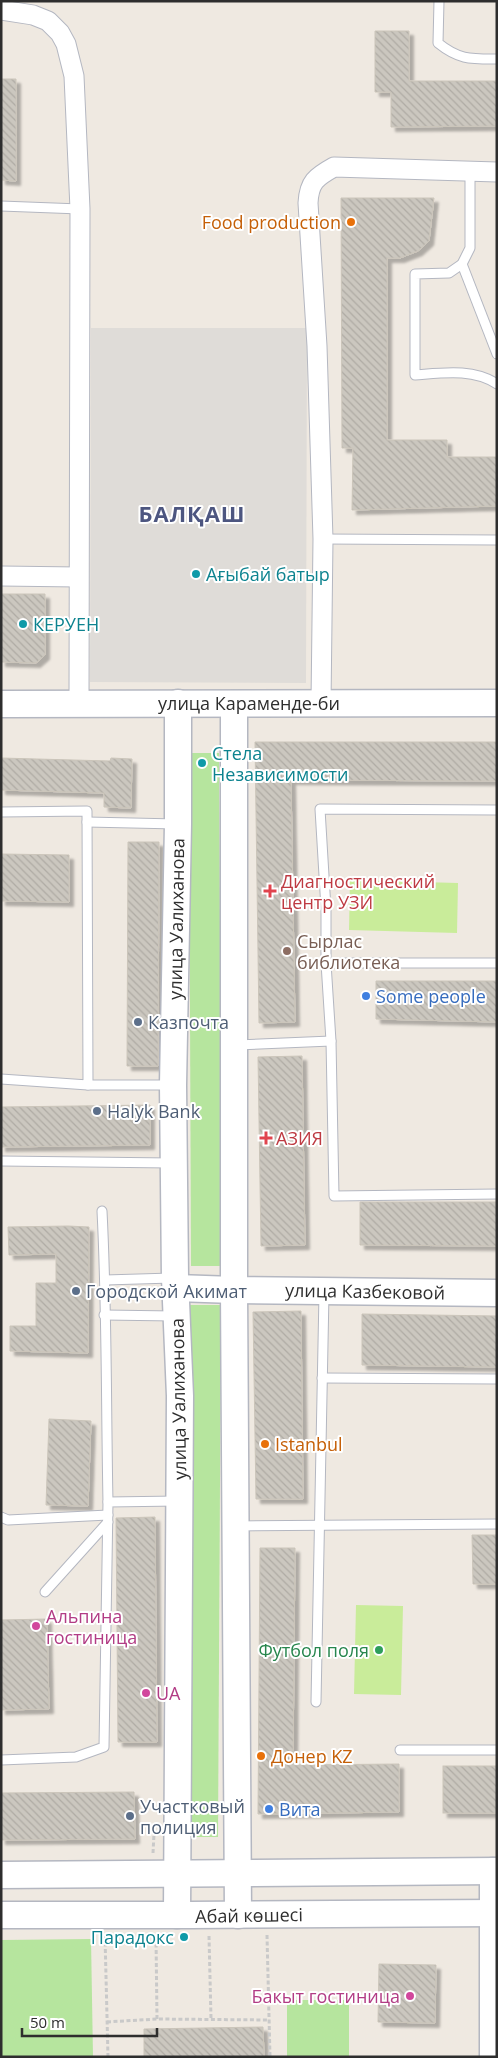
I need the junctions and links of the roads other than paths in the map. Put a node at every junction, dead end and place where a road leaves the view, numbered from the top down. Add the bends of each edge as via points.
1 (439, 1) edge
2 (1, 10) edge
3 (497, 59) edge
4 (470, 172) junction
5 (497, 172) edge
6 (1, 206) edge
7 (80, 209) junction
8 (462, 264) junction
9 (497, 354) edge
10 (497, 384) edge
11 (323, 539) junction
12 (497, 540) edge
13 (1, 576) edge
14 (78, 577) junction
15 (321, 703) junction
16 (497, 703) edge
17 (1, 704) edge
18 (79, 704) junction
19 (178, 704) junction
20 (234, 704) junction
21 (497, 810) edge
22 (1, 812) edge
23 (87, 822) junction
24 (178, 824) junction
25 (326, 963) junction
26 (497, 963) edge
27 (331, 1041) junction
28 (234, 1045) junction
29 (1, 1079) edge
30 (88, 1085) junction
31 (173, 1085) junction
32 (1, 1161) edge
33 (174, 1163) junction
34 (497, 1194) edge
35 (102, 1211) dead end
36 (105, 1280) junction
37 (176, 1283) junction
38 (234, 1290) junction
39 (324, 1290) junction
40 (497, 1292) edge
41 (104, 1314) junction
42 (176, 1316) junction
43 (322, 1378) junction
44 (497, 1378) edge
45 (180, 1501) junction
46 (108, 1502) junction
47 (1, 1517) edge
48 (108, 1519) junction
49 (497, 1524) edge
50 (234, 1526) junction
51 (319, 1526) junction
52 (46, 1592) dead end
53 (316, 1702) dead end
54 (400, 1750) dead end
55 (497, 1750) edge
56 (1, 1760) edge
57 (495, 1870) edge
58 (236, 1873) junction
59 (178, 1874) junction
60 (1, 1875) edge
61 (494, 1913) edge
62 (1, 1914) edge
63 (166, 1915) junction
64 (238, 1915) junction
65 (493, 2057) edge

1 - 3 lane via 438,43 452,54 473,60
2 - 7 street via 48,21 66,44 74,76
4 - 5 street
4 - 8 lane via 470,248
4 - 11 street via 334,167 319,175 309,189
6 - 7 lane
7 - 14 street
8 - 9 lane
8 - 10 lane via 449,273 415,274 415,375 456,372 488,378
11 - 12 lane
11 - 15 street
13 - 14 street
14 - 18 street
15 - 16 street, улица Караменде-би
15 - 20 street, улица Караменде-би
17 - 18 street, улица Караменде-би
18 - 19 street, улица Караменде-би
19 - 20 street, улица Караменде-би
19 - 24 street, улица Уалиханова
20 - 28 street
21 - 25 lane via 320,809
22 - 23 lane via 87,811
23 - 24 lane
23 - 30 lane
24 - 31 street, улица Уалиханова
25 - 26 lane
25 - 27 lane
27 - 28 lane
27 - 34 lane via 334,1196
28 - 38 street
29 - 30 lane
30 - 31 lane
31 - 33 street, улица Уалиханова
32 - 33 lane
33 - 37 street, улица Уалиханова
35 - 36 lane
36 - 37 lane
36 - 41 lane
37 - 38 street, улица Казбековой
37 - 42 street, улица Уалиханова
38 - 39 street, улица Казбековой
38 - 50 street
39 - 40 street, улица Казбековой
39 - 43 lane
41 - 42 lane
41 - 46 lane
42 - 45 street, улица Уалиханова
43 - 44 lane
43 - 51 lane
45 - 46 lane
45 - 59 street, улица Уалиханова
46 - 48 lane
47 - 48 lane via 8,1520
48 - 52 lane
48 - 56 lane via 104,1748 76,1757
49 - 51 lane
50 - 51 lane
50 - 58 street
51 - 53 lane
54 - 55 lane
57 - 58 street
57 - 61 street
58 - 59 street
58 - 64 street
59 - 60 street
59 - 63 street, улица Уалиханова
61 - 64 street, Абай көшесі
61 - 65 street
62 - 63 street, Абай көшесі
63 - 64 street, Абай көшесі

